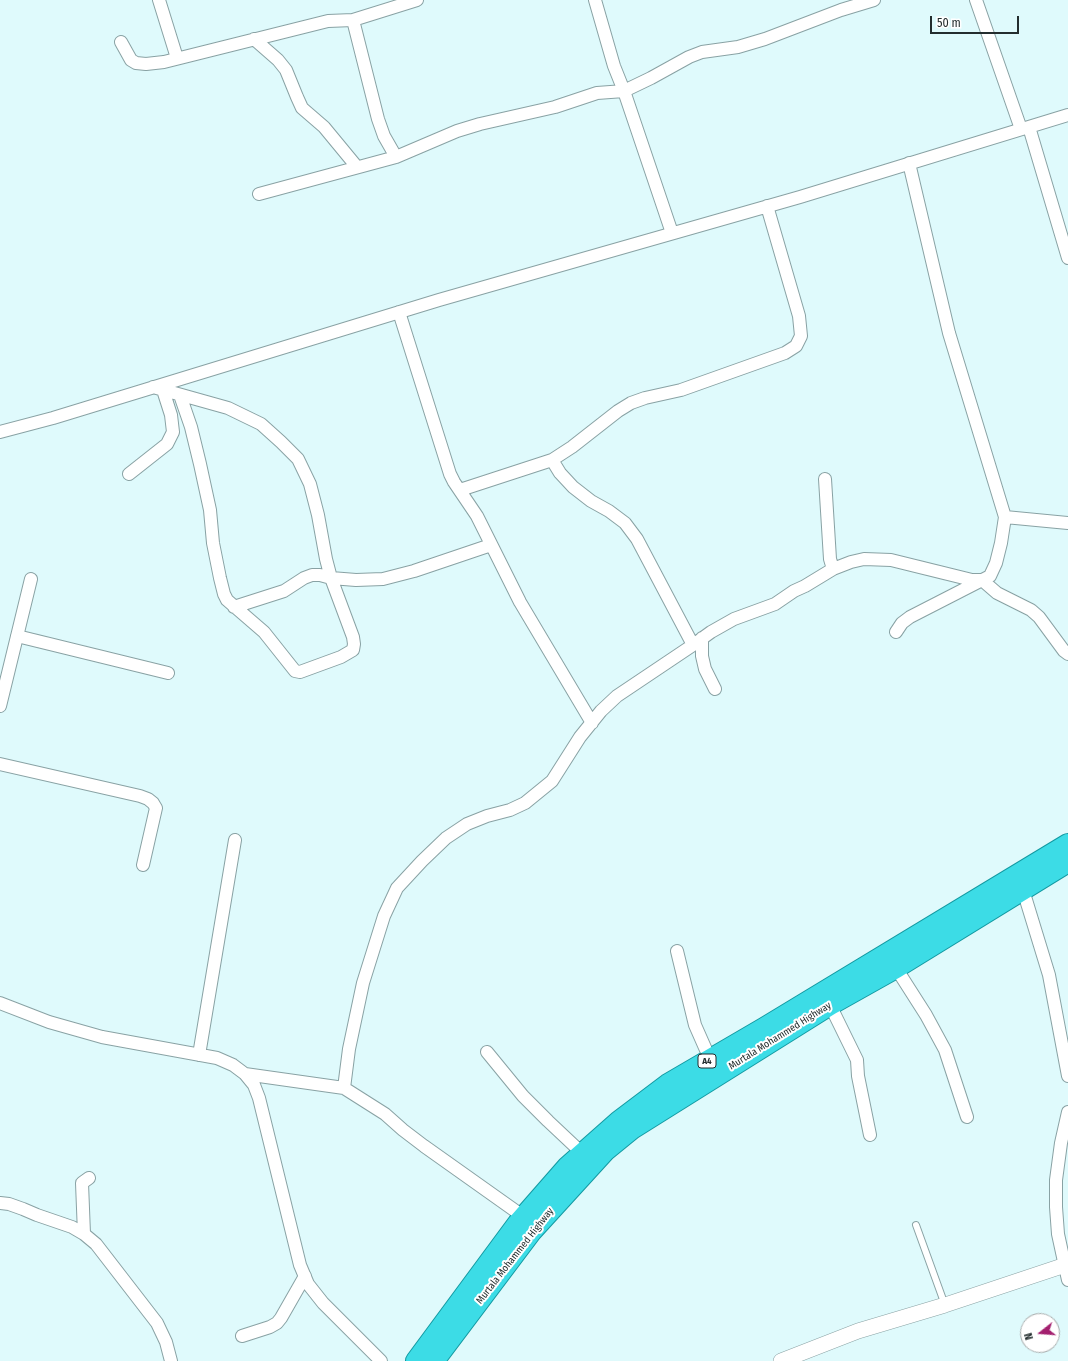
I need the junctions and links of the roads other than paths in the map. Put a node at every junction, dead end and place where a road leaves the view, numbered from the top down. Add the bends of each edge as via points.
1 (159, 0) edge
2 (417, 0) edge
3 (595, 0) edge
4 (874, 0) edge
5 (976, 0) edge
6 (353, 20) junction
7 (254, 39) junction
8 (121, 42) dead end
9 (177, 58) junction
10 (624, 91) junction
11 (1068, 115) edge
12 (1025, 128) junction
13 (396, 157) junction
14 (909, 164) junction
15 (357, 167) junction
16 (259, 194) dead end
17 (767, 206) junction
18 (672, 233) junction
19 (1068, 258) edge
20 (399, 312) junction
21 (158, 388) junction
22 (180, 395) junction
23 (0, 432) edge
24 (552, 460) junction
25 (129, 474) dead end
26 (825, 479) dead end
27 (460, 490) junction
28 (1005, 517) junction
29 (1068, 523) edge
30 (492, 545) junction
31 (833, 569) junction
32 (331, 578) junction
33 (31, 579) dead end
34 (982, 580) junction
35 (234, 607) junction
36 (896, 632) dead end
37 (17, 636) junction
38 (698, 642) junction
39 (1068, 654) edge
40 (168, 673) dead end
41 (715, 689) dead end
42 (0, 706) edge
43 (592, 723) junction
44 (0, 764) edge
45 (234, 840) dead end
46 (1068, 844) edge
47 (1068, 862) edge
48 (143, 865) dead end
49 (1022, 890) junction
50 (677, 951) dead end
51 (896, 968) junction
52 (0, 1003) edge
53 (830, 1005) junction
54 (487, 1052) dead end
55 (199, 1054) junction
56 (710, 1059) junction
57 (245, 1074) junction
58 (1068, 1076) edge
59 (344, 1088) junction
60 (1068, 1112) edge
61 (967, 1117) dead end
62 (870, 1135) dead end
63 (582, 1153) junction
64 (89, 1178) dead end
65 (0, 1203) edge
66 (524, 1217) junction
67 (916, 1225) dead end
68 (84, 1234) junction
69 (1066, 1264) edge
70 (305, 1276) junction
71 (1068, 1280) edge
72 (945, 1305) junction
73 (242, 1336) dead end
74 (171, 1361) edge
75 (381, 1361) edge
76 (416, 1361) edge
77 (434, 1361) edge
78 (781, 1361) edge

1 - 9 street
2 - 6 street
3 - 10 street
4 - 10 street via 765,39 738,47 702,52
5 - 12 street
6 - 7 street via 328,21
6 - 13 street via 378,119
7 - 9 street
7 - 15 street via 286,70 302,108 324,127
8 - 9 street via 131,60 136,63 146,64
10 - 13 street via 597,93 555,107 480,124
10 - 18 street
11 - 12 street
12 - 14 street
12 - 19 street
13 - 15 street
14 - 17 street
14 - 28 street via 949,333
15 - 16 street
17 - 18 street
17 - 24 street via 799,316 801,336 796,346 785,353 680,390 631,403
18 - 20 street
20 - 21 street
20 - 27 street via 450,474
21 - 22 street
21 - 23 street
21 - 25 street via 171,415 173,432 167,444
22 - 32 street via 228,408 261,424 298,459 310,484
22 - 35 street via 192,427 210,510 213,543 224,594
24 - 27 street
24 - 38 street via 573,487 624,523 637,539
26 - 31 street via 830,559
27 - 30 street
28 - 29 street
28 - 34 street via 996,563 990,576
30 - 32 street via 383,579
30 - 43 street via 520,602
31 - 34 street via 864,559 891,560 972,580
31 - 38 street via 775,604 734,619
32 - 35 street via 312,575 284,591
32 - 35 street via 353,637 353,650 300,672 294,671 264,632
33 - 37 street
34 - 36 street via 910,617
34 - 39 street via 993,590 1035,613
37 - 40 street
37 - 42 street
38 - 41 street via 704,669
38 - 43 street via 617,696
43 - 59 street via 552,781 525,802 510,810 467,824 451,835 397,888 384,916 363,983 348,1049
44 - 48 street via 148,799 156,808
45 - 55 street
46 - 56 highway, A4
47 - 49 highway, Murtala Mohammed Highway / A4
49 - 51 highway, Murtala Mohammed Highway / A4
49 - 58 street via 1049,975
50 - 56 street via 695,1024
51 - 53 highway, Murtala Mohammed Highway / A4
51 - 61 street via 945,1050
52 - 55 street via 49,1022 102,1037
53 - 62 street via 858,1060 858,1076
53 - 77 highway, Murtala Mohammed Highway / A4 via 632,1129 605,1151 532,1231
54 - 63 street via 523,1096
55 - 57 street via 217,1058
56 - 63 highway, A4 via 668,1084
57 - 59 street
57 - 70 street via 254,1085 259,1098 300,1265
59 - 66 street via 385,1114 424,1146
60 - 69 street via 1056,1180 1058,1227
63 - 66 highway, A4 via 567,1166
64 - 68 street via 82,1183
65 - 68 street via 24,1209
66 - 76 highway, A4
67 - 72 lane
68 - 74 street via 96,1244 157,1323
69 - 71 street
69 - 72 street
70 - 73 street via 277,1323
70 - 75 street via 323,1303
72 - 78 street via 858,1331

